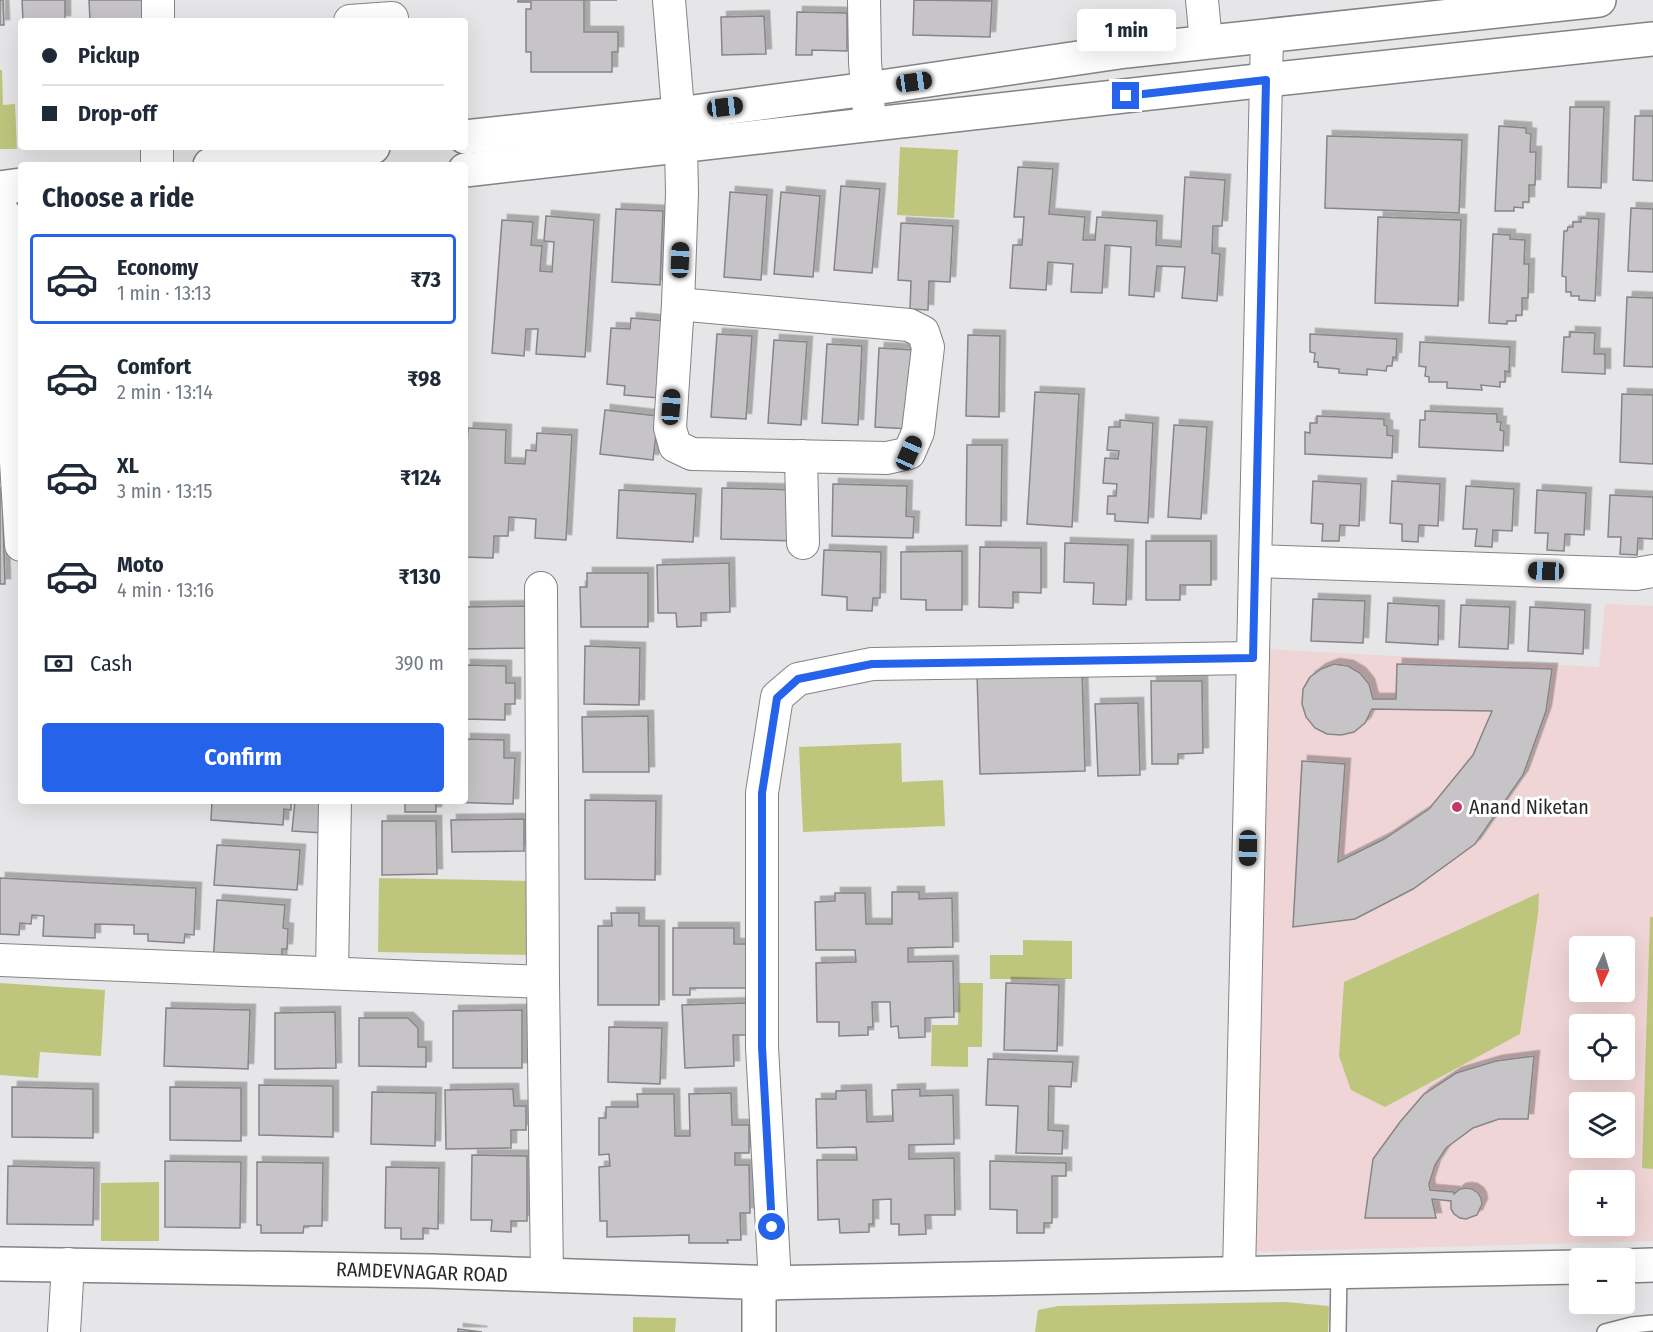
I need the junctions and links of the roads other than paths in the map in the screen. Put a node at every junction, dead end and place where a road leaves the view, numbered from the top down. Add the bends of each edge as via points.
1 (158, 0) edge
2 (669, 0) edge
3 (864, 0) edge
4 (1202, 0) edge
5 (1599, 0) edge
6 (158, 18) edge
7 (1267, 36) junction
8 (1653, 39) edge
9 (1206, 42) junction
10 (1266, 80) junction
11 (867, 89) junction
12 (678, 114) junction
13 (870, 125) junction
14 (468, 137) edge
15 (681, 146) junction
16 (347, 150) edge
17 (237, 162) edge
18 (468, 170) edge
19 (18, 185) edge
20 (0, 188) edge
21 (6, 215) edge
22 (678, 304) junction
23 (11, 391) edge
24 (801, 456) junction
25 (18, 499) edge
26 (803, 543) dead end
27 (1255, 561) junction
28 (1653, 571) edge
29 (541, 588) dead end
30 (1253, 658) junction
31 (335, 804) edge
32 (0, 960) edge
33 (332, 973) junction
34 (543, 982) junction
35 (0, 1264) edge
36 (68, 1264) junction
37 (1653, 1265) edge
38 (1569, 1266) edge
39 (1635, 1266) edge
40 (1339, 1271) junction
41 (1239, 1274) junction
42 (548, 1275) junction
43 (775, 1283) junction
44 (1653, 1323) edge
45 (64, 1332) edge
46 (759, 1332) edge
47 (1338, 1332) edge
48 (1605, 1332) edge

1 - 6 street
2 - 12 street
3 - 11 street
4 - 9 street
5 - 7 street
7 - 9 street
7 - 10 street
8 - 10 street
9 - 11 street
10 - 13 street
10 - 27 street
11 - 12 street
11 - 13 street
12 - 14 street
12 - 15 street
13 - 15 street
15 - 18 street
15 - 22 street
16 - 17 street
19 - 20 street
21 - 23 street
22 - 24 street via 670,428 675,446 692,454
22 - 24 street via 909,325 923,332 928,347 918,432 909,453 887,458
23 - 25 street
24 - 26 street
27 - 28 street via 1636,574
27 - 30 street
29 - 34 street
30 - 41 street
30 - 43 street via 872,664 798,679 777,698 762,793 762,1047
31 - 33 street
32 - 33 street
33 - 34 street
34 - 42 street
35 - 36 street, RAMDEVNAGAR ROAD
36 - 42 street, RAMDEVNAGAR ROAD
36 - 45 street
37 - 39 street
38 - 40 street, RAMDEVNAGAR ROAD
40 - 41 street, RAMDEVNAGAR ROAD
40 - 47 lane
41 - 43 street, RAMDEVNAGAR ROAD
42 - 43 street, RAMDEVNAGAR ROAD
43 - 46 street via 759,1283
44 - 48 lane

